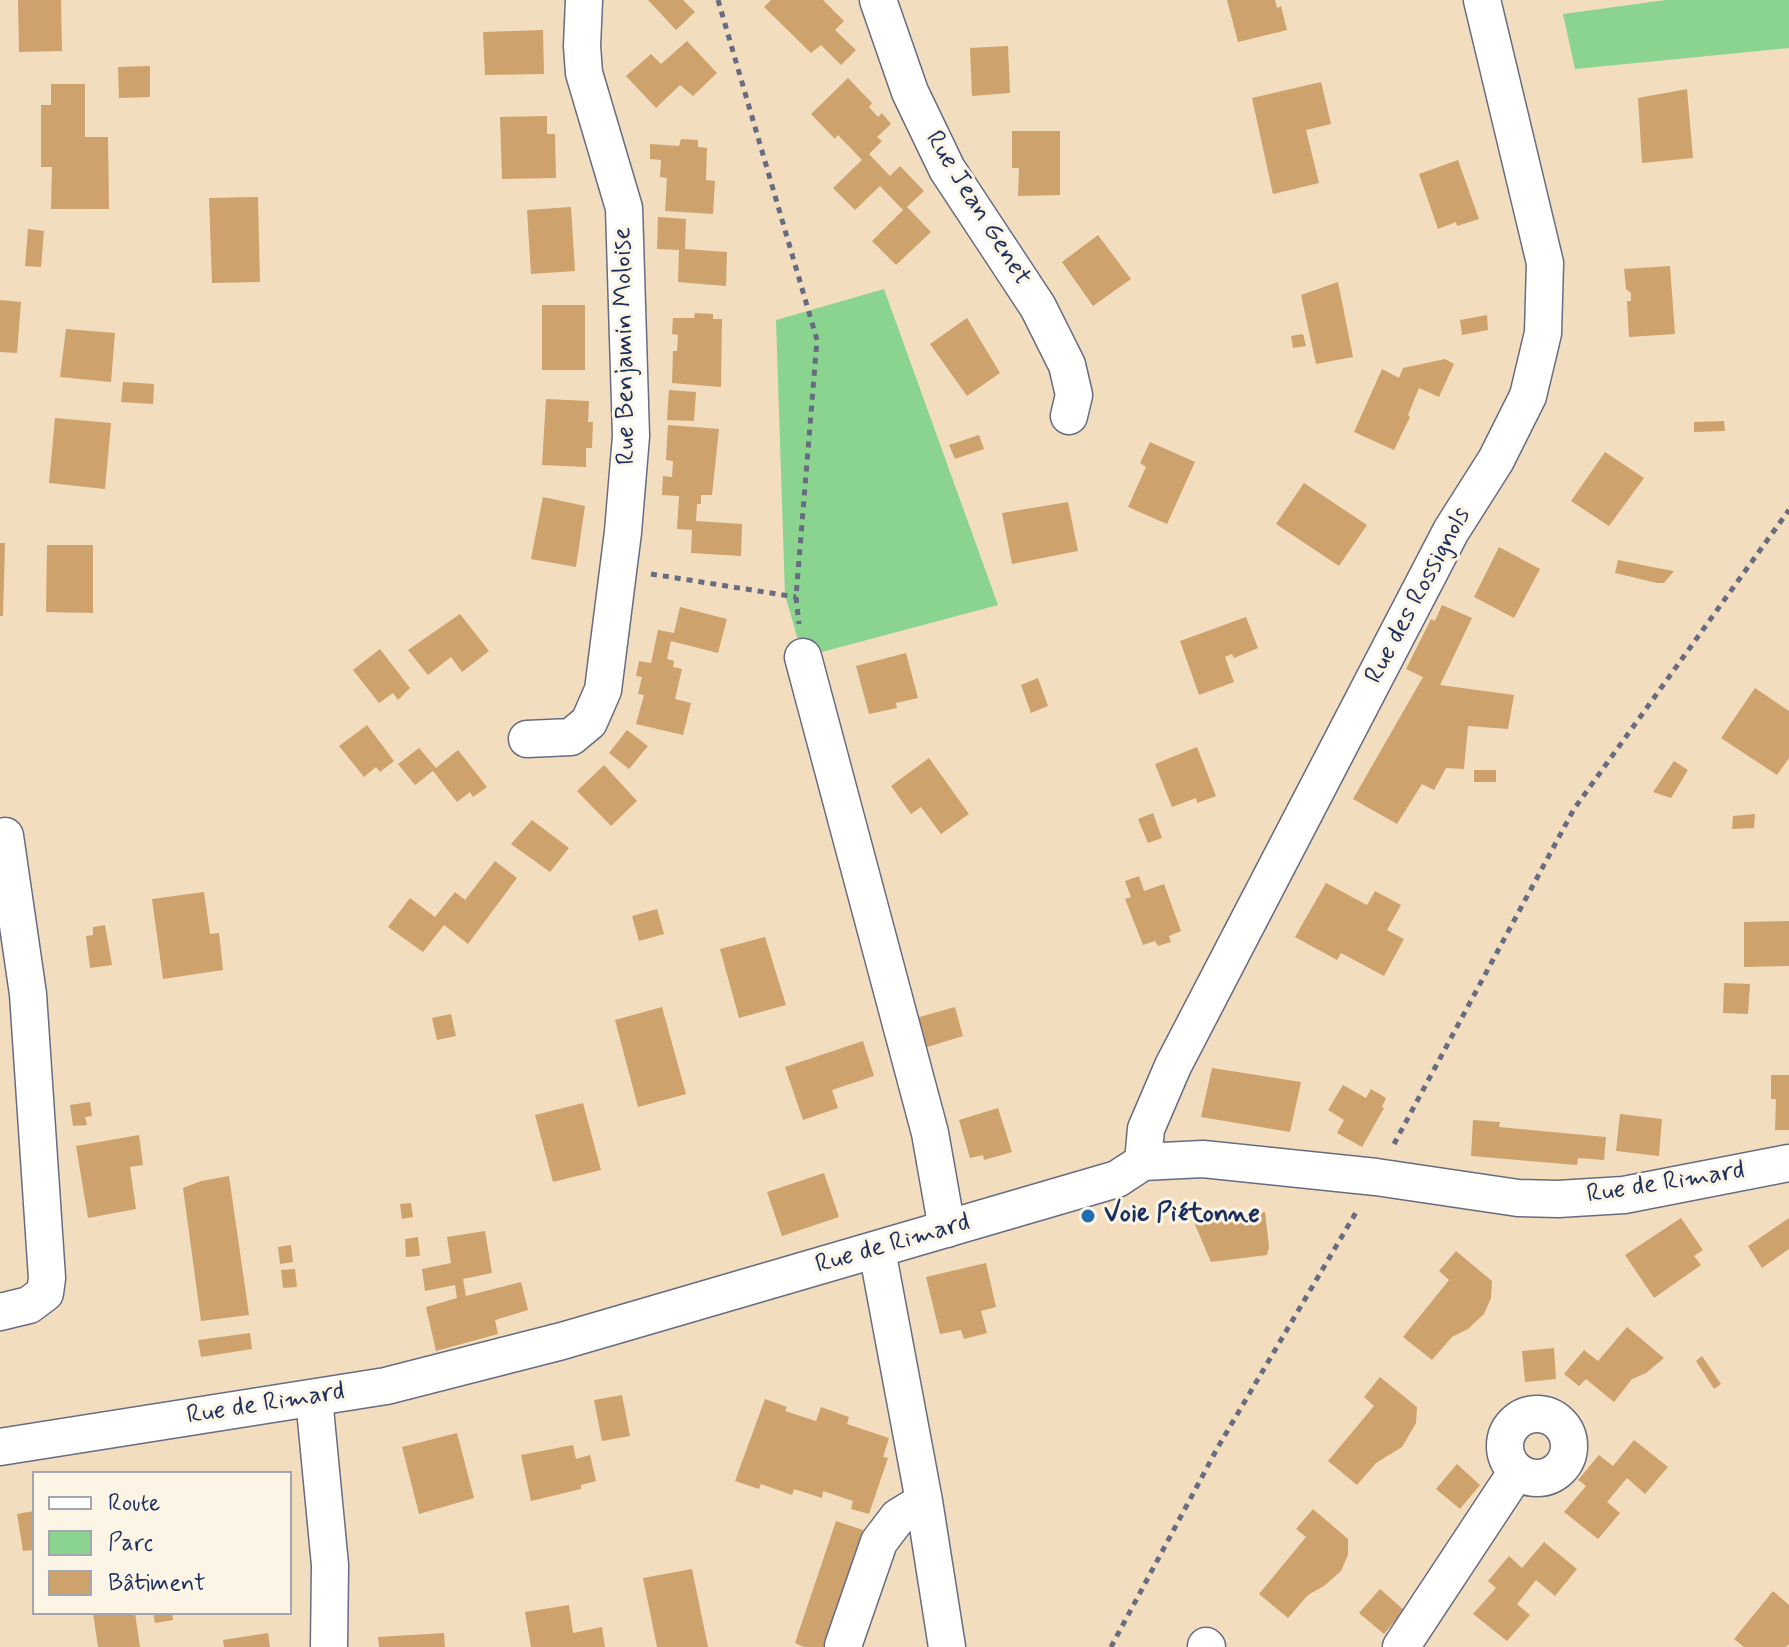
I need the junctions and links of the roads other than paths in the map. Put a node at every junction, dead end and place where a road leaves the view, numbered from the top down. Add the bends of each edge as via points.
1 (584, 0) edge
2 (878, 0) edge
3 (1482, 0) edge
4 (1069, 416) dead end
5 (803, 657) road end
6 (527, 739) dead end
7 (5, 836) dead end
8 (1143, 1162) junction
9 (1789, 1163) edge
10 (947, 1229) junction
11 (877, 1250) junction
12 (0, 1312) edge
13 (314, 1398) junction
14 (0, 1447) edge
15 (1517, 1471) dead end
16 (924, 1501) junction
17 (843, 1646) edge
18 (329, 1647) edge
19 (947, 1647) edge
20 (1401, 1647) edge

1 - 6 street, Rue Benjamin Moloise via 584,73 624,208 631,436 603,690 589,722 571,737
2 - 4 street, Rue Jean Genet via 910,92 947,169 1038,307 1067,365 1074,395
3 - 8 street, Rue des Rossignols via 1545,263 1543,333 1528,396 1451,531 1173,1066 1146,1129
5 - 10 street via 930,1133
7 - 12 street via 28,994 47,1278 45,1293 29,1305
8 - 9 street, Rue de Rimard via 1203,1159 1558,1199 1624,1195
8 - 10 street, Rue de Rimard via 1117,1179
10 - 11 street, Rue de Rimard
11 - 13 street, Rue de Rimard via 562,1341 386,1386
11 - 16 street
13 - 14 street, Rue de Rimard
13 - 18 street via 330,1565
15 - 20 street
16 - 17 street via 898,1517 879,1542
16 - 19 street

